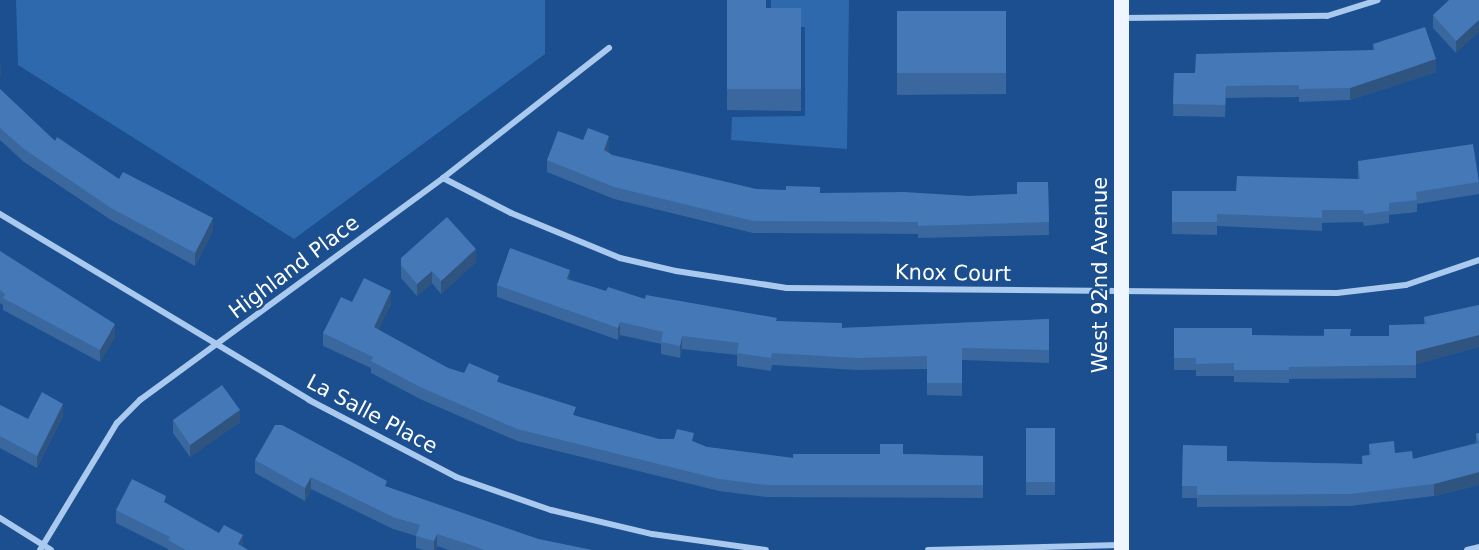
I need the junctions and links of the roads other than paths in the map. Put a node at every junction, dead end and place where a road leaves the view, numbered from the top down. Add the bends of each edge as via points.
1 (1121, 0) edge
2 (1378, 0) edge
3 (1121, 18) junction
4 (609, 48) dead end
5 (443, 178) junction
6 (0, 214) edge
7 (1479, 260) edge
8 (1119, 291) junction
9 (217, 345) junction
10 (0, 518) edge
11 (1479, 547) edge
12 (42, 548) edge
13 (1121, 548) edge
14 (51, 550) edge
15 (766, 550) edge
16 (928, 550) edge
17 (1467, 550) edge

1 - 3 main road, West 92nd Avenue
2 - 3 street via 1327,16
3 - 8 main road, West 92nd Avenue
4 - 5 street, Highland Place
5 - 8 street, Knox Court via 511,213 620,258 744,283 787,288
5 - 9 street, Highland Place
6 - 9 street, La Salle Place
7 - 8 street, Knox Court via 1407,285 1372,290 1284,295
8 - 13 main road, West 92nd Avenue
9 - 12 street, Highland Place via 128,410
9 - 15 street, La Salle Place via 420,461 504,495 652,534
10 - 12 street
11 - 17 street
12 - 14 street
13 - 16 street

